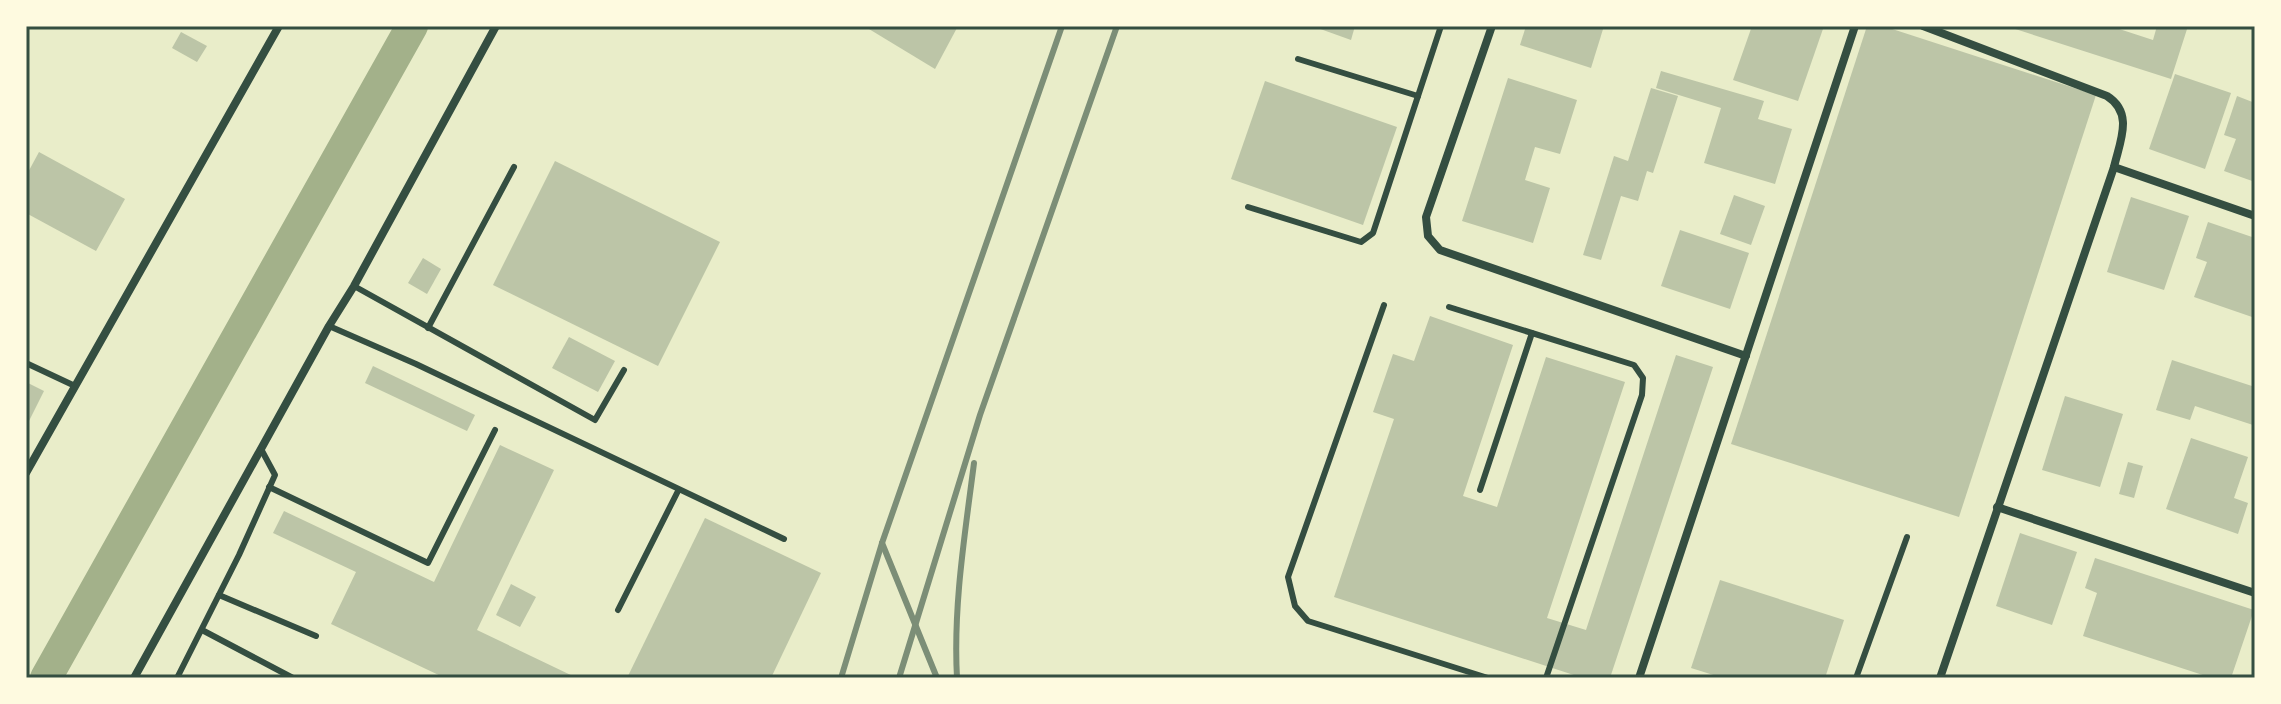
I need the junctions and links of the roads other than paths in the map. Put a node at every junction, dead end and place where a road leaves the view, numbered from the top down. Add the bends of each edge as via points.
1 (279, 26) edge
2 (496, 26) edge
3 (1441, 26) edge
4 (1492, 26) edge
5 (1855, 26) edge
6 (1923, 26) edge
7 (1298, 59) dead end
8 (1418, 96) junction
9 (514, 167) dead end
10 (2114, 167) junction
11 (1248, 207) dead end
12 (2255, 216) edge
13 (354, 286) junction
14 (1384, 305) dead end
15 (1449, 307) dead end
16 (329, 326) junction
17 (428, 328) junction
18 (1532, 333) junction
19 (1746, 356) junction
20 (26, 363) edge
21 (624, 370) dead end
22 (75, 386) junction
23 (495, 430) dead end
24 (261, 449) junction
25 (26, 473) edge
26 (269, 487) junction
27 (1480, 490) dead end
28 (678, 491) junction
29 (1997, 507) junction
30 (1907, 537) dead end
31 (784, 539) dead end
32 (2255, 593) edge
33 (219, 595) junction
34 (618, 610) dead end
35 (202, 630) junction
36 (316, 636) dead end
37 (134, 678) edge
38 (177, 678) edge
39 (293, 678) edge
40 (1488, 678) edge
41 (1546, 678) edge
42 (1639, 678) edge
43 (1856, 678) edge
44 (1940, 678) edge

1 - 22 street
2 - 13 street
3 - 8 lane
4 - 19 street via 1426,217 1428,236 1440,250
5 - 19 street
6 - 10 street via 2118,103 2124,125
7 - 8 lane
8 - 11 lane via 1382,212 1373,233 1361,242
9 - 17 lane
10 - 12 street
10 - 29 street
13 - 16 street
13 - 17 lane
14 - 40 lane via 1288,577 1295,606 1308,621
15 - 18 lane
16 - 24 street
16 - 28 lane
17 - 21 lane via 595,420
18 - 27 lane
18 - 41 lane via 1634,365 1643,378 1642,395
19 - 42 street
20 - 22 lane
22 - 25 street
23 - 26 lane via 428,563
24 - 26 lane via 275,475
24 - 37 street
26 - 33 lane
28 - 31 lane
28 - 34 lane
29 - 32 street
29 - 44 street
30 - 43 lane
33 - 35 lane
33 - 36 lane
35 - 38 lane
35 - 39 lane

